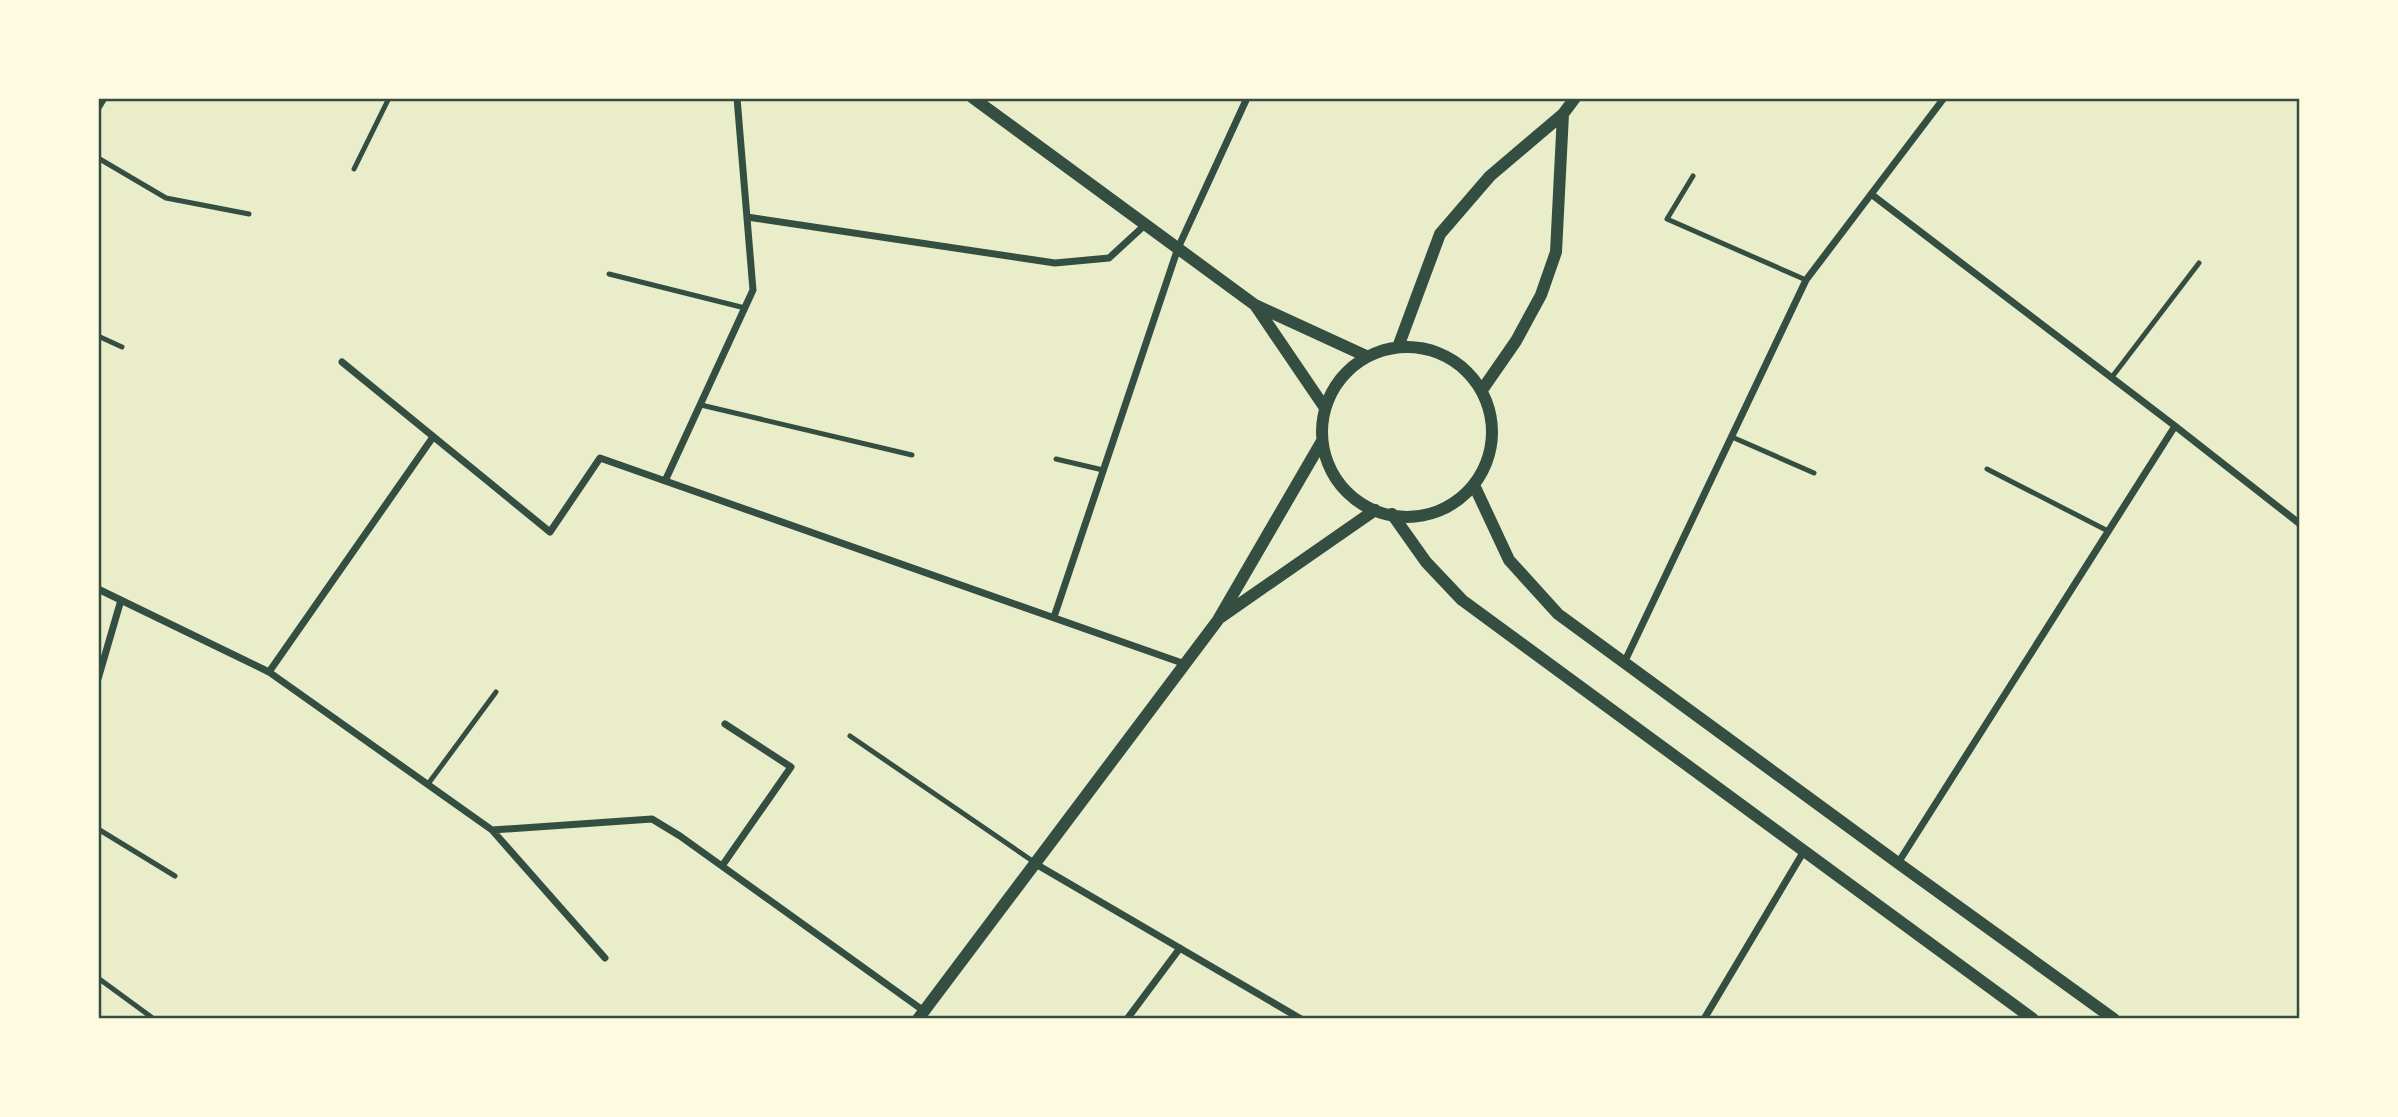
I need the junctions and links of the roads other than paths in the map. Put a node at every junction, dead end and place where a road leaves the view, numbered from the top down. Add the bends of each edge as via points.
1 (104, 98) edge
2 (389, 98) edge
3 (737, 98) edge
4 (973, 98) edge
5 (1247, 98) edge
6 (1575, 98) edge
7 (1944, 98) edge
8 (98, 108) edge
9 (1563, 114) junction
10 (98, 158) edge
11 (354, 169) dead end
12 (1693, 176) dead end
13 (1871, 194) junction
14 (250, 214) dead end
15 (747, 217) junction
16 (1146, 224) junction
17 (1178, 248) junction
18 (2200, 263) dead end
19 (609, 274) dead end
20 (1806, 280) junction
21 (1255, 305) junction
22 (745, 308) junction
23 (98, 336) edge
24 (122, 347) dead end
25 (1398, 347) junction
26 (1366, 356) junction
27 (342, 362) dead end
28 (2112, 377) junction
29 (1482, 390) junction
30 (701, 405) junction
31 (1325, 408) junction
32 (2175, 426) junction
33 (433, 437) junction
34 (1732, 437) junction
35 (1322, 441) junction
36 (912, 455) dead end
37 (1056, 459) dead end
38 (1987, 469) dead end
39 (1103, 470) junction
40 (1814, 473) dead end
41 (665, 481) junction
42 (1474, 485) junction
43 (1375, 510) junction
44 (1392, 514) junction
45 (2300, 524) edge
46 (2108, 531) junction
47 (98, 589) edge
48 (121, 600) junction
49 (1054, 617) junction
50 (1218, 620) junction
51 (1624, 663) junction
52 (1185, 664) junction
53 (269, 671) junction
54 (98, 680) edge
55 (496, 692) dead end
56 (725, 724) dead end
57 (850, 736) dead end
58 (428, 784) junction
59 (98, 829) edge
60 (492, 830) junction
61 (1804, 851) junction
62 (1034, 862) junction
63 (1898, 863) junction
64 (722, 866) junction
65 (175, 876) dead end
66 (1180, 948) junction
67 (606, 958) dead end
68 (98, 978) edge
69 (921, 1015) edge
70 (154, 1019) edge
71 (1127, 1019) edge
72 (1301, 1019) edge
73 (1704, 1019) edge
74 (2033, 1019) edge
75 (2114, 1019) edge

1 - 8 street
2 - 11 lane
3 - 15 street
4 - 16 street
5 - 17 street
6 - 9 street
7 - 13 street
9 - 25 street via 1490,176 1440,234
9 - 29 street via 1556,252 1535,307
10 - 14 lane via 166,198
12 - 20 lane via 1667,219
13 - 20 street
13 - 28 street
15 - 16 street via 1055,263 1109,258
15 - 22 street via 753,290
16 - 17 street
17 - 21 street
17 - 39 street
18 - 28 lane
19 - 22 lane
20 - 34 street
21 - 26 street
21 - 31 street
22 - 30 street
23 - 24 lane
25 - 26 street
25 - 29 street via 1441,354 1461,365
26 - 31 street via 1340,378
27 - 33 street
28 - 32 street
29 - 42 street via 1492,422 1489,455
30 - 36 lane
30 - 41 street
31 - 35 street
32 - 45 street
32 - 46 street
33 - 41 street via 550,532 600,458
33 - 53 street
34 - 40 lane
34 - 51 street
35 - 43 street via 1332,473 1353,499
35 - 50 street
37 - 39 lane
38 - 46 lane
39 - 49 street
41 - 49 street
42 - 44 street via 1448,507 1416,517
42 - 51 street via 1509,560 1558,614
43 - 44 street
43 - 50 street
44 - 61 street via 1426,562 1462,600
46 - 63 street
47 - 48 street
48 - 53 street
48 - 54 street
49 - 52 street
50 - 52 street
51 - 63 street
52 - 62 street
53 - 58 street
55 - 58 lane
56 - 64 street via 791,767
57 - 62 lane
58 - 60 street
59 - 65 lane
60 - 64 street via 652,819
60 - 67 street
61 - 73 street
61 - 74 street
62 - 66 street
62 - 69 street
63 - 75 street
64 - 69 street
66 - 71 street
66 - 72 street
68 - 70 lane

